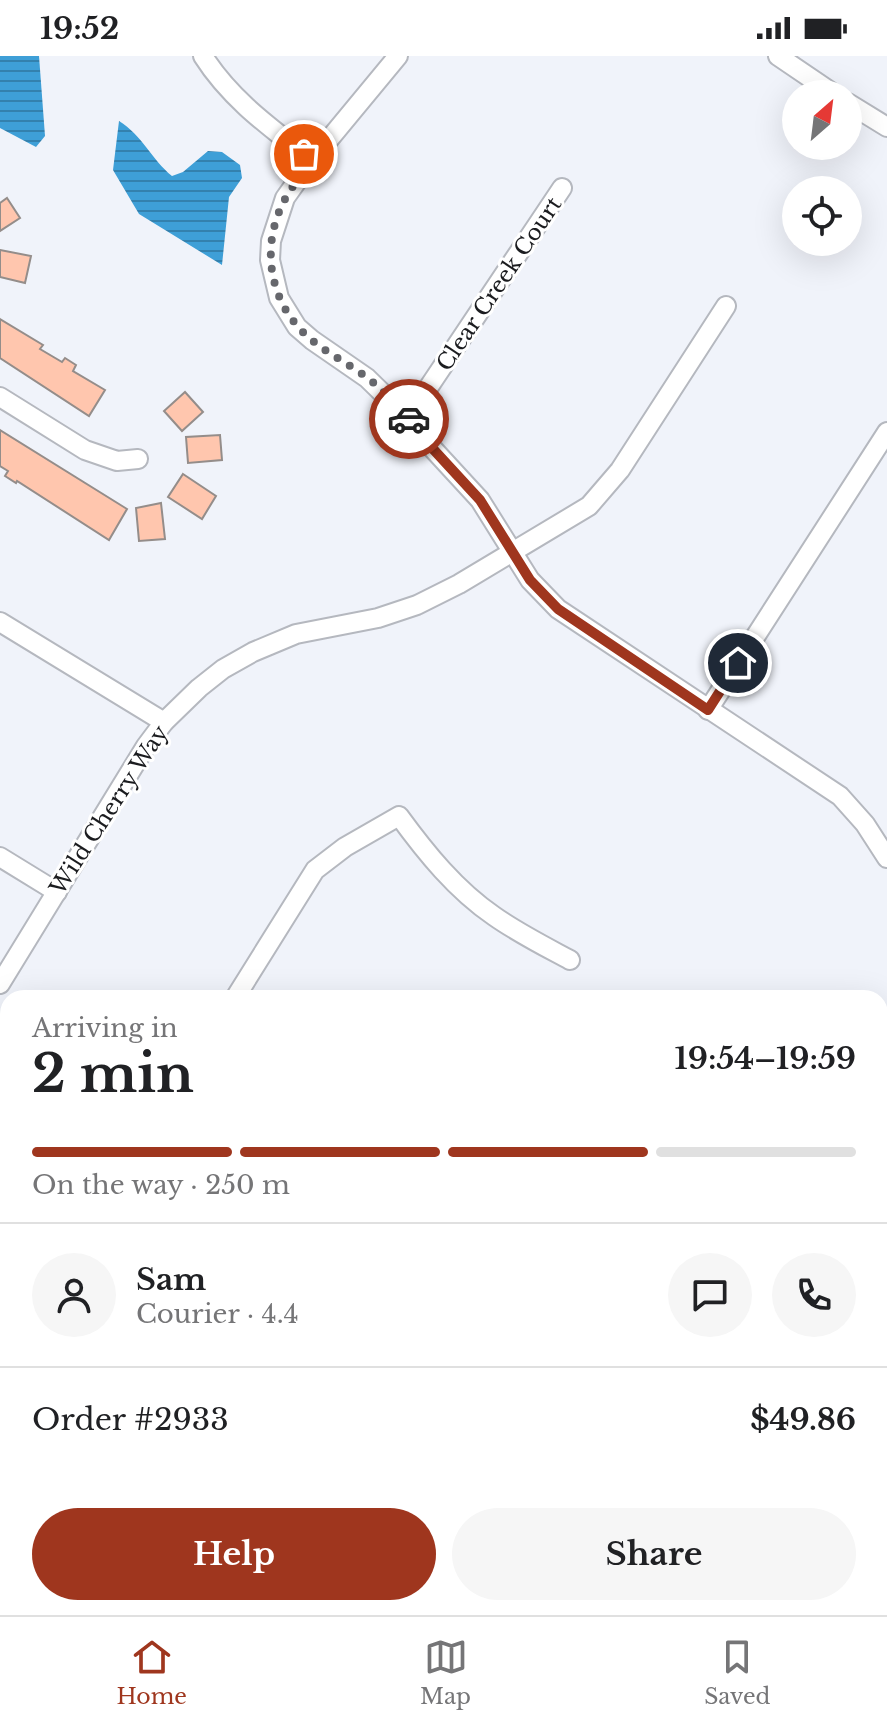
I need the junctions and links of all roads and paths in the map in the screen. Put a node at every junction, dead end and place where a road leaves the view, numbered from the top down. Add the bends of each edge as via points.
1 (203, 56) edge
2 (398, 56) edge
3 (778, 56) edge
4 (813, 80) edge
5 (862, 112) edge
6 (887, 127) edge
7 (312, 160) junction
8 (562, 188) dead end
9 (726, 306) dead end
10 (0, 397) edge
11 (408, 418) junction
12 (887, 432) edge
13 (138, 459) dead end
14 (513, 552) junction
15 (0, 622) edge
16 (708, 710) junction
17 (164, 722) junction
18 (0, 857) edge
19 (887, 858) edge
20 (57, 892) junction
21 (570, 960) dead end
22 (0, 984) edge
23 (240, 990) edge

1 - 7 street via 243,106
2 - 7 street
3 - 4 street
5 - 6 street
7 - 11 street via 276,218 270,260 279,298 297,327 367,378
8 - 11 street, Clear Creek Court
9 - 14 street, Wild Cherry Way via 599,496
10 - 13 street via 96,455
11 - 14 street via 480,500
12 - 16 street
14 - 16 street via 530,580 558,609
14 - 17 street, Wild Cherry Way via 417,605 296,634 253,652 223,669
15 - 17 street
16 - 19 street via 840,796
17 - 20 street, Wild Cherry Way
18 - 20 street
20 - 22 street, Wild Cherry Way
21 - 23 street via 472,898 399,816 315,870

